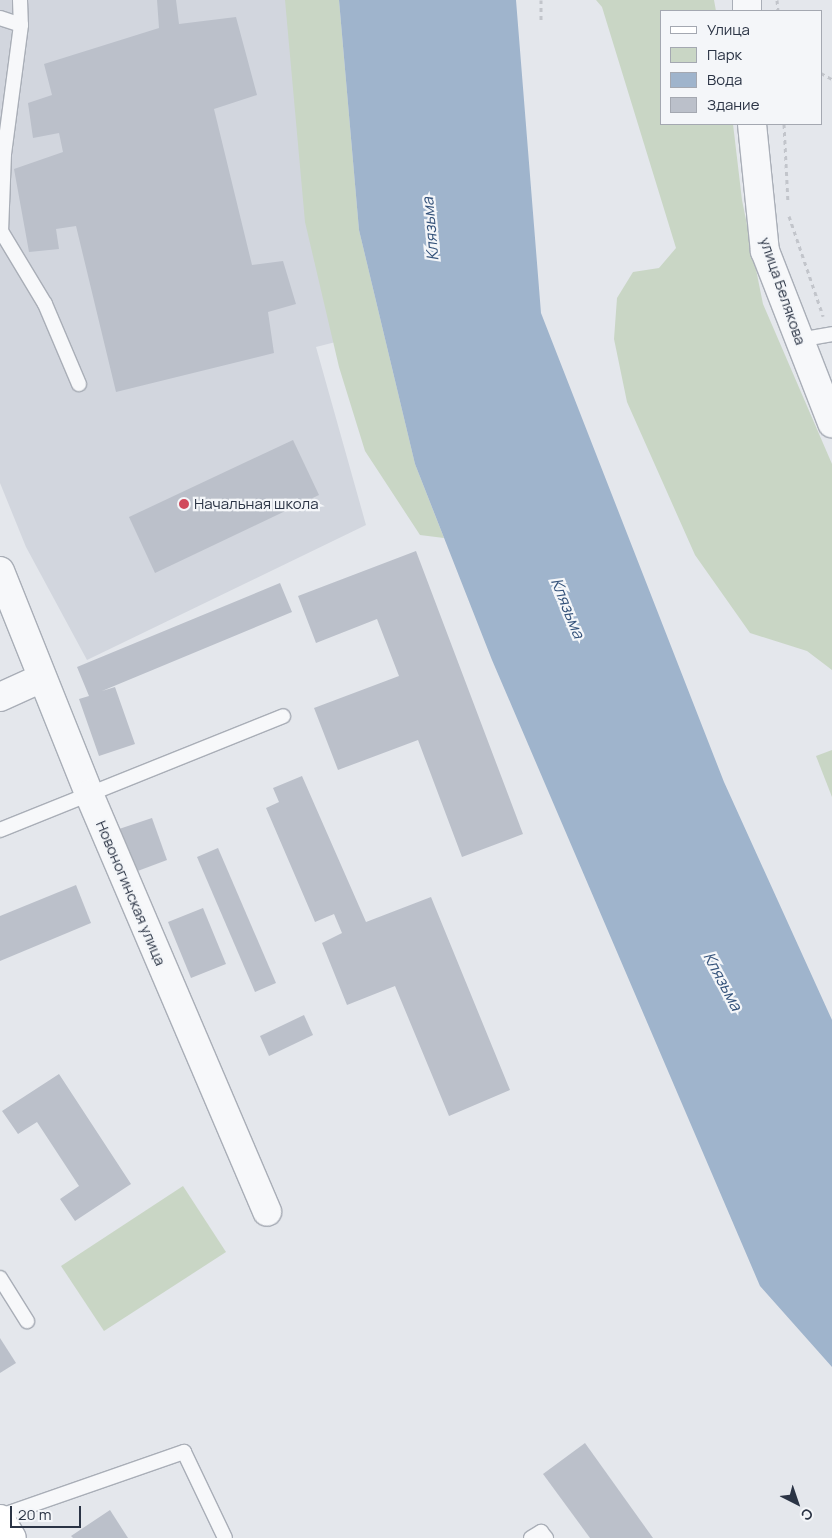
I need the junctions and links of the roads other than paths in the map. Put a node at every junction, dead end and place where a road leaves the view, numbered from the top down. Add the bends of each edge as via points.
1 (20, 0) edge
2 (0, 18) edge
3 (21, 25) junction
4 (752, 125) edge
5 (831, 334) edge
6 (799, 340) junction
7 (79, 384) dead end
8 (832, 423) edge
9 (0, 571) edge
10 (42, 678) junction
11 (0, 697) edge
12 (283, 716) dead end
13 (89, 794) junction
14 (0, 830) edge
15 (267, 1212) dead end
16 (0, 1278) edge
17 (27, 1321) dead end
18 (0, 1517) edge
19 (12, 1538) edge
20 (225, 1538) edge
21 (531, 1538) edge
22 (546, 1538) edge

1 - 3 lane
2 - 3 lane
3 - 7 lane via 4,154 1,231 45,304
4 - 6 street, улица Белякова via 766,251
5 - 6 lane
6 - 8 street, улица Белякова
9 - 10 street, Новоногинская улица
10 - 11 street
10 - 13 street, Новоногинская улица
12 - 13 lane
13 - 14 lane
13 - 15 street, Новоногинская улица
16 - 17 lane
18 - 19 main road
18 - 20 lane via 184,1452
21 - 22 lane via 541,1532

